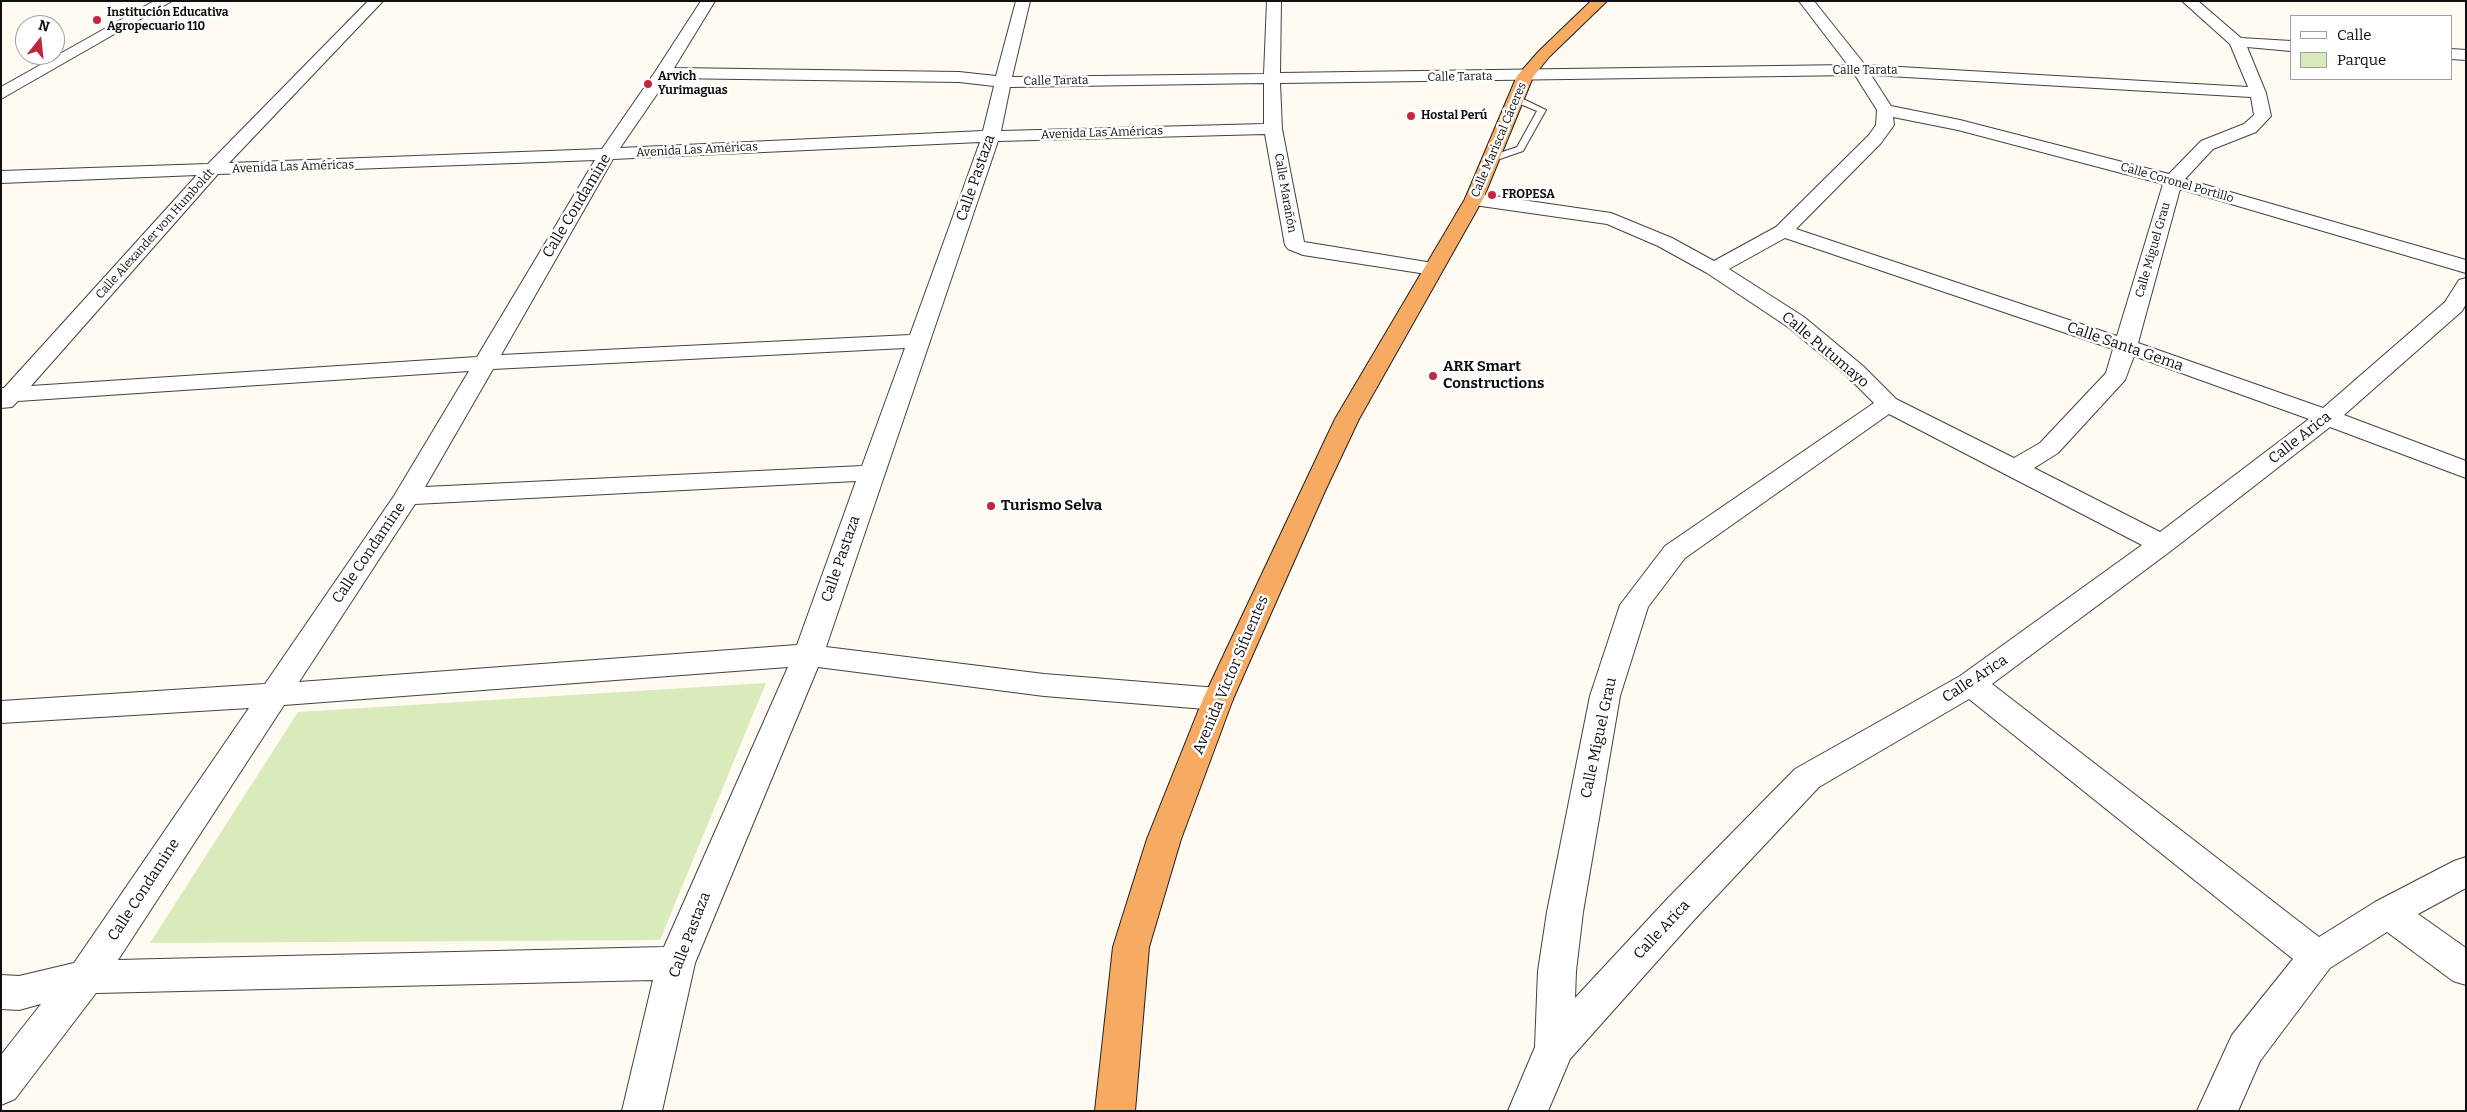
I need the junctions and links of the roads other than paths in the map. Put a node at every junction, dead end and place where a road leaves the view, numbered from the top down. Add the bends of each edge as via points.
1 (165, 1) edge
2 (376, 1) edge
3 (708, 1) edge
4 (1023, 1) edge
5 (1274, 1) edge
6 (1600, 1) edge
7 (1806, 1) edge
8 (2189, 1) edge
9 (2237, 42) junction
10 (2290, 46) edge
11 (2452, 54) edge
12 (2466, 55) edge
13 (1860, 70) junction
14 (663, 73) junction
15 (1525, 76) junction
16 (1272, 79) junction
17 (1004, 82) junction
18 (1, 94) edge
19 (2258, 94) junction
20 (1516, 99) junction
21 (1885, 110) junction
22 (1273, 129) junction
23 (990, 136) junction
24 (607, 154) junction
25 (1491, 160) junction
26 (212, 170) junction
27 (1, 177) edge
28 (2173, 181) junction
29 (1474, 199) junction
30 (1783, 230) junction
31 (2466, 267) edge
32 (1434, 268) junction
33 (1714, 269) junction
34 (2466, 284) edge
35 (920, 341) junction
36 (2126, 346) junction
37 (485, 363) junction
38 (4, 398) edge
39 (1888, 404) junction
40 (2327, 417) junction
41 (2016, 468) junction
42 (2466, 470) edge
43 (871, 473) junction
44 (407, 496) junction
45 (2162, 544) junction
46 (808, 655) junction
47 (1972, 684) junction
48 (272, 695) junction
49 (1218, 699) junction
50 (1, 712) edge
51 (2466, 871) edge
52 (2388, 913) junction
53 (2317, 957) junction
54 (676, 963) junction
55 (2466, 969) edge
56 (86, 977) junction
57 (1, 992) edge
58 (1555, 1047) junction
59 (1, 1086) edge
60 (642, 1111) edge
61 (1115, 1111) edge
62 (1528, 1111) edge
63 (2217, 1111) edge

1 - 18 street
2 - 26 street, Calle Alexander von Humboldt
3 - 14 street, Calle Condamine
4 - 17 street, Calle Pastaza
5 - 16 street, Calle Marañón
6 - 15 highway, Calle Mariscal Cáceres
7 - 13 street
8 - 9 street, Calle Miguel Grau
9 - 10 street
9 - 19 street, Calle Miguel Grau
11 - 12 street
13 - 15 street, Calle Tarata
13 - 19 street, Calle Tarata
13 - 21 street
14 - 17 street, Calle Tarata via 959,77
14 - 24 street, Calle Condamine
15 - 16 street, Calle Tarata
15 - 20 highway, Calle Mariscal Cáceres
16 - 17 street, Calle Tarata
16 - 22 street, Calle Marañón
17 - 23 street, Calle Pastaza
19 - 28 street, Calle Miguel Grau via 2263,116 2250,128 2207,144
20 - 25 highway, Calle Mariscal Cáceres
20 - 25 lane via 1542,110 1520,149
21 - 28 street, Calle Coronel Portillo via 1960,125
21 - 30 street via 1884,125 1876,139
22 - 23 street, Avenida Las Américas
22 - 32 street, Calle Marañón via 1296,245 1303,249
23 - 24 street, Avenida Las Américas
23 - 35 street, Calle Pastaza
24 - 26 street, Avenida Las Américas
24 - 37 street, Calle Condamine
25 - 29 highway, Calle Mariscal Cáceres
26 - 27 street, Avenida Las Américas
26 - 38 street, Calle Alexander von Humboldt
28 - 31 street, Calle Coronel Portillo
28 - 36 street, Calle Miguel Grau
29 - 32 highway, Calle Mariscal Cáceres
29 - 33 street, Calle Putumayo via 1612,219 1665,242
30 - 33 street
30 - 36 street, Calle Santa Gema
32 - 49 highway, Avenida Victor Sifuentes via 1347,419
33 - 39 street, Calle Putumayo via 1796,322 1855,371
34 - 40 street, Calle Arica via 2454,306
35 - 37 street
35 - 43 street, Calle Pastaza
36 - 40 street, Calle Santa Gema
36 - 41 street, Calle Miguel Grau via 2117,374 2049,448
37 - 38 street
37 - 44 street, Calle Condamine
39 - 41 street, Calle Putumayo
39 - 58 street, Calle Miguel Grau via 1676,552 1634,605 1605,696 1564,912 1556,971
40 - 42 street, Calle Santa Gema
40 - 45 street, Calle Arica
41 - 45 street, Calle Putumayo
43 - 44 street
43 - 46 street, Calle Pastaza
44 - 48 street, Calle Condamine
45 - 47 street, Calle Arica
46 - 48 street
46 - 49 street via 1044,685
46 - 54 street, Calle Pastaza
47 - 53 street
47 - 58 street, Calle Arica via 1807,778 1680,909
48 - 50 street
48 - 56 street, Calle Condamine
49 - 61 highway, Avenida Victor Sifuentes via 1164,839 1131,948
51 - 52 street
52 - 53 street
52 - 55 street
53 - 63 street via 2246,1048
54 - 56 street
54 - 60 street, Calle Pastaza
56 - 57 street via 19,993
56 - 59 street, Calle Condamine
58 - 62 street, Calle Arica

